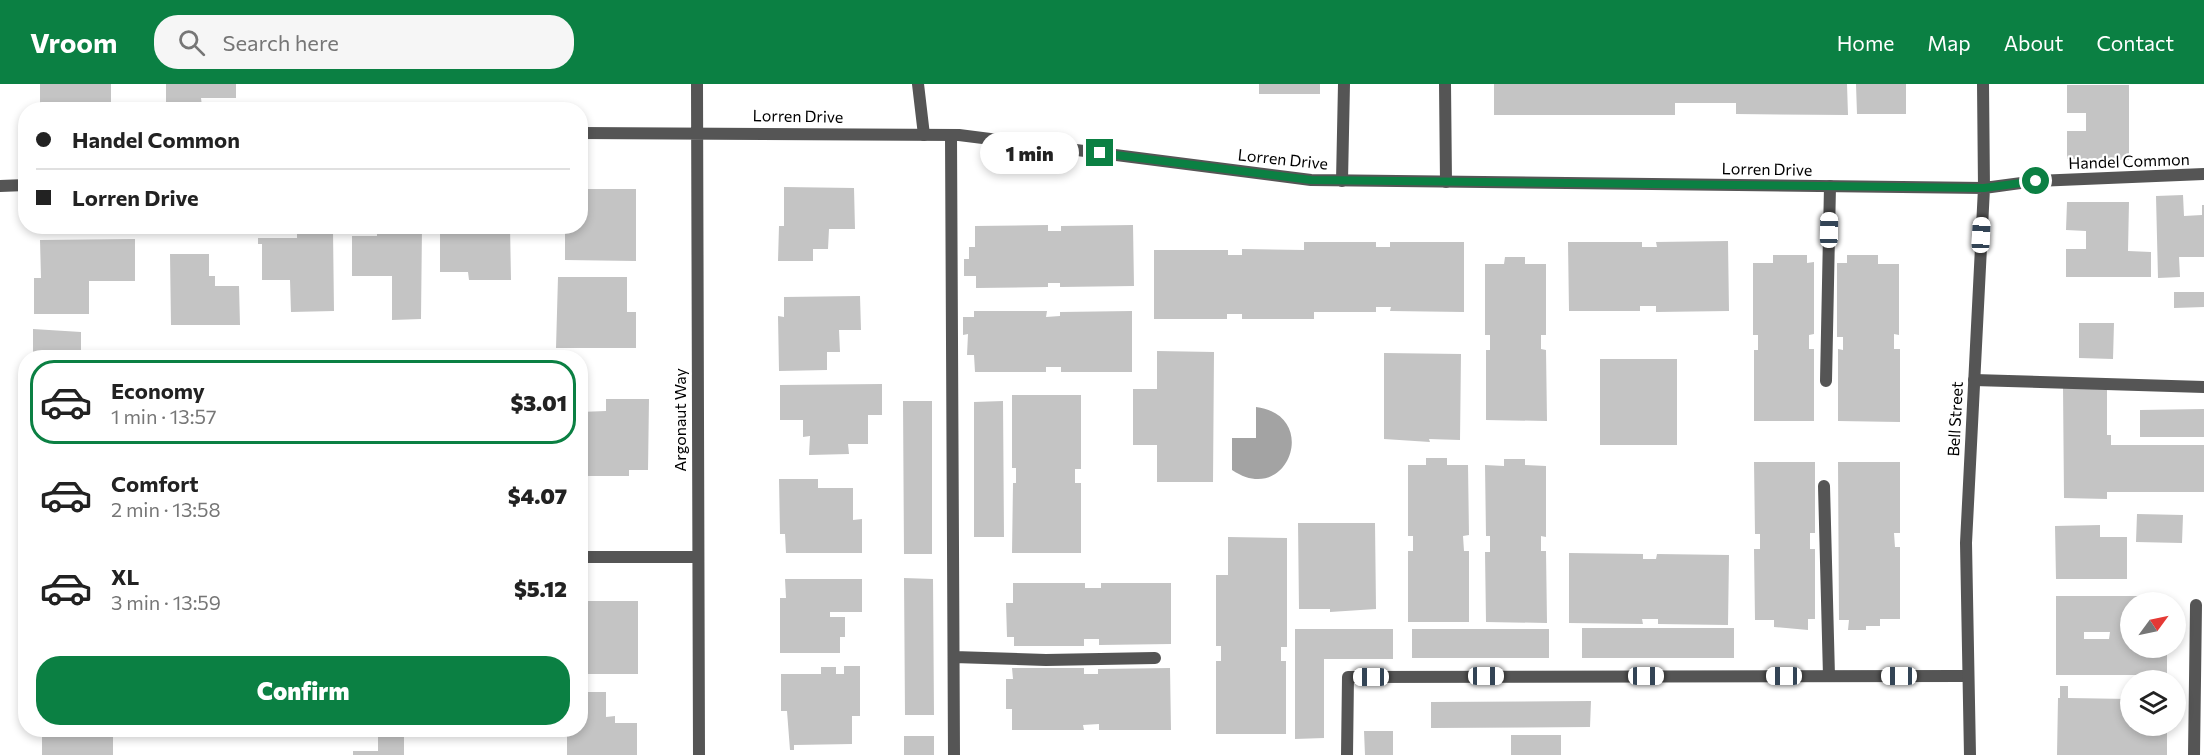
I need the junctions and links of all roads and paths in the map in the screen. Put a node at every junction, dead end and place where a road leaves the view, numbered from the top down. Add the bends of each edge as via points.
1 (698, 84) edge
2 (918, 84) edge
3 (1344, 84) edge
4 (1445, 84) edge
5 (1983, 84) edge
6 (696, 132) junction
7 (588, 133) edge
8 (924, 135) junction
9 (951, 135) junction
10 (2204, 174) edge
11 (1342, 181) junction
12 (1446, 182) junction
13 (18, 185) edge
14 (0, 186) edge
15 (1830, 186) junction
16 (1984, 188) junction
17 (1974, 380) junction
18 (1826, 381) dead end
19 (2204, 387) edge
20 (1824, 486) dead end
21 (588, 557) edge
22 (697, 557) junction
23 (2196, 605) dead end
24 (954, 657) junction
25 (1155, 658) dead end
26 (1829, 676) junction
27 (1968, 676) junction
28 (699, 755) edge
29 (954, 755) edge
30 (1347, 755) edge
31 (1970, 755) edge
32 (2194, 755) edge

1 - 6 street, Argonaut Way
2 - 8 street
3 - 11 street
4 - 12 street
5 - 16 street, Bell Street
6 - 7 street, Lorren Drive
6 - 8 street, Lorren Drive
6 - 22 street, Argonaut Way
8 - 9 street, Lorren Drive
9 - 11 street, Lorren Drive
9 - 24 street
10 - 16 street, Handel Common via 2036,181
11 - 12 street, Lorren Drive
12 - 15 street, Lorren Drive
13 - 14 street
15 - 16 street, Lorren Drive
15 - 18 street
16 - 17 street, Bell Street
17 - 19 street
17 - 27 street, Bell Street via 1966,543
20 - 26 street
21 - 22 street
22 - 28 street, Argonaut Way
23 - 32 street
24 - 25 street
24 - 29 street
26 - 27 street
26 - 30 street via 1348,677
27 - 31 street, Bell Street

